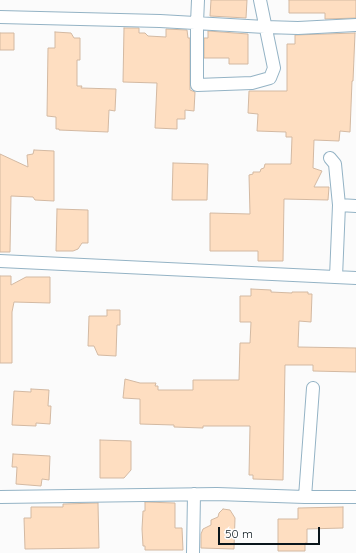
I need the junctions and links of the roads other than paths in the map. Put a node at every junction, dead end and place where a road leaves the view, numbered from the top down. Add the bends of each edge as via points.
1 (198, 0) edge
2 (260, 0) edge
3 (0, 16) edge
4 (197, 24) junction
5 (356, 25) edge
6 (265, 27) junction
7 (330, 158) dead end
8 (339, 205) junction
9 (356, 206) edge
10 (0, 261) edge
11 (336, 277) junction
12 (356, 278) edge
13 (313, 388) dead end
14 (194, 494) junction
15 (0, 497) edge
16 (306, 497) junction
17 (356, 497) edge
18 (193, 553) edge

1 - 4 street
2 - 6 street
3 - 4 street
4 - 6 street
4 - 6 street via 197,84 252,84 270,78 274,68
5 - 6 street
7 - 8 street via 335,164
8 - 9 street
8 - 11 street
10 - 11 street
11 - 12 street
13 - 16 street
14 - 15 street
14 - 16 street
14 - 18 street
16 - 17 street

